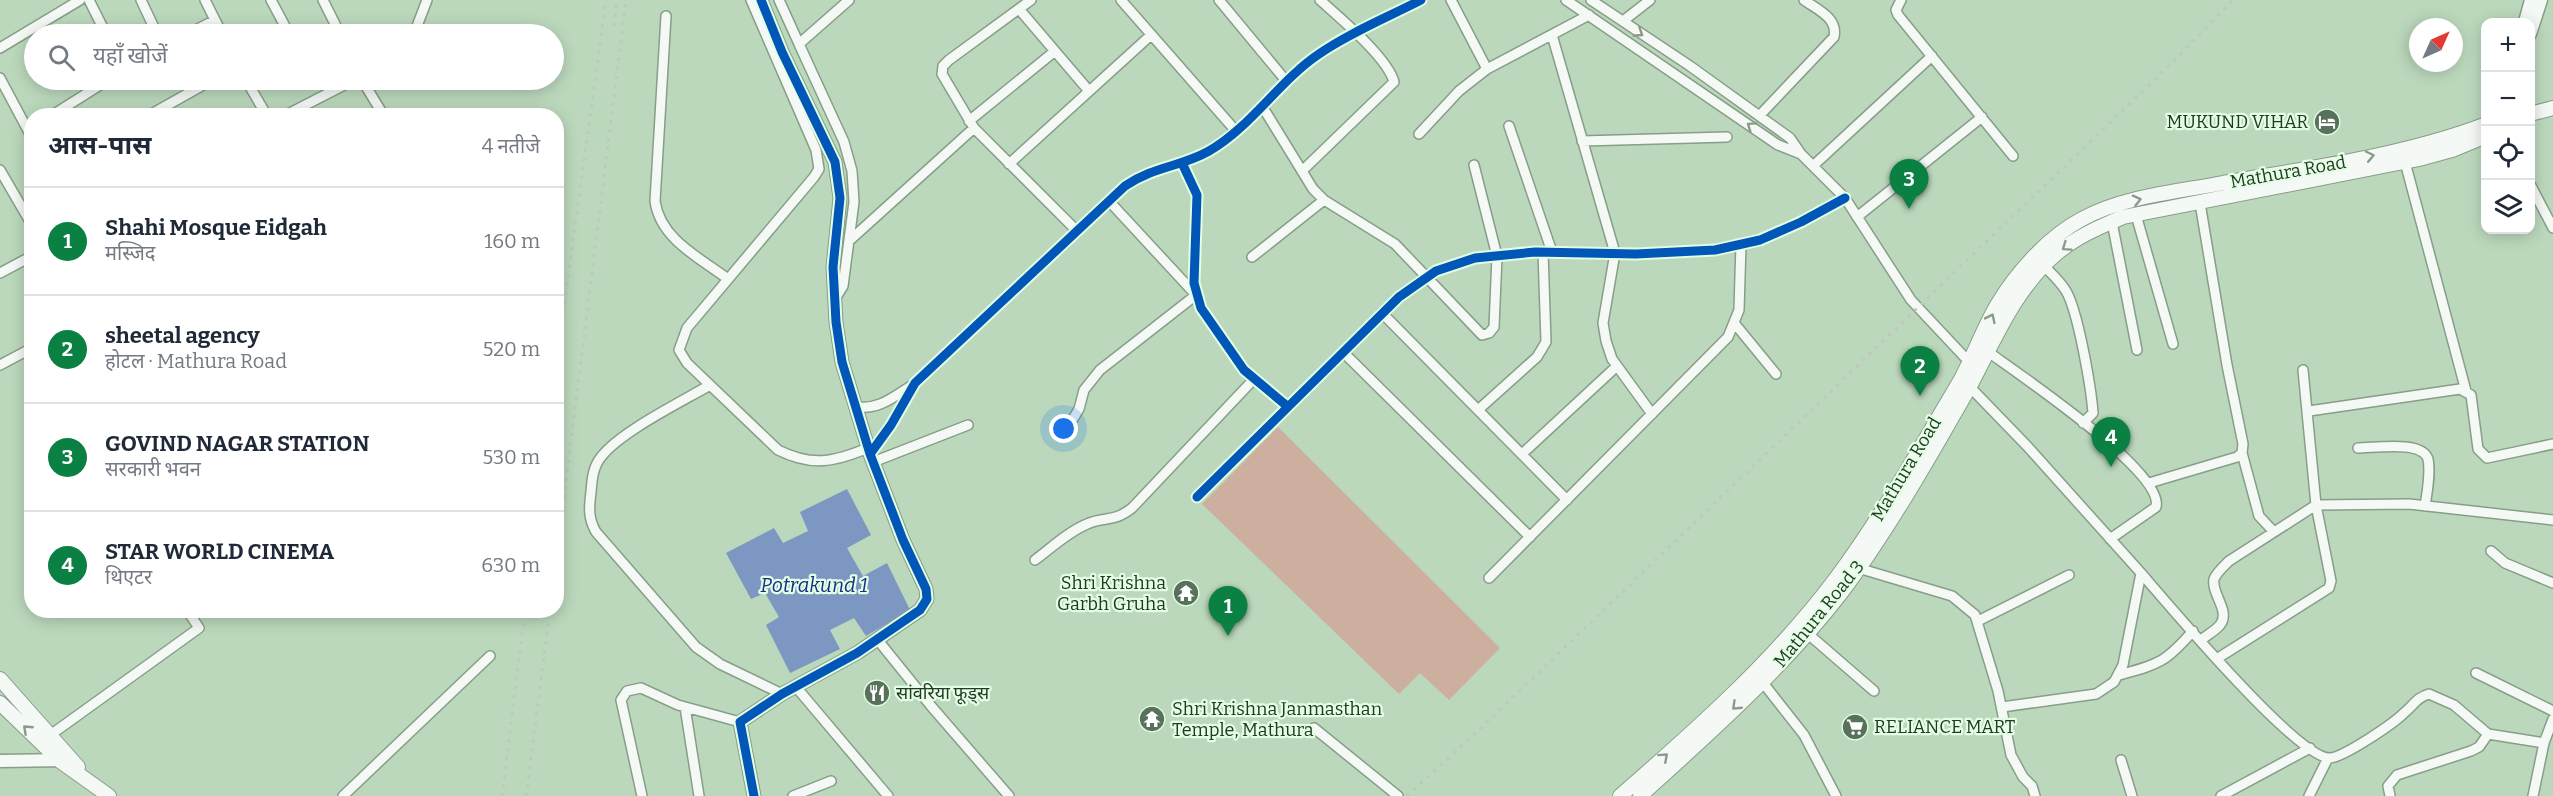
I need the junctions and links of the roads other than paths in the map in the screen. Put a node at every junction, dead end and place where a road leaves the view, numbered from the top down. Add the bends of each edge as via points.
1 (80, 0) edge
2 (89, 0) edge
3 (141, 0) edge
4 (205, 0) edge
5 (271, 0) edge
6 (323, 0) edge
7 (427, 0) edge
8 (751, 0) edge
9 (761, 0) edge
10 (779, 0) edge
11 (849, 0) edge
12 (1031, 0) edge
13 (1121, 0) edge
14 (1219, 0) edge
15 (1320, 0) edge
16 (1420, 0) edge
17 (1451, 0) edge
18 (1566, 0) edge
19 (1591, 0) edge
20 (1650, 0) edge
21 (1804, 0) edge
22 (1825, 0) edge
23 (1901, 0) edge
24 (2531, 0) edge
25 (2541, 0) edge
26 (1018, 9) junction
27 (1818, 9) junction
28 (1589, 15) junction
29 (666, 16) dead end
30 (2526, 18) edge
31 (2535, 19) edge
32 (215, 20) junction
33 (1623, 21) junction
34 (40, 24) edge
35 (101, 24) edge
36 (153, 24) edge
37 (207, 24) edge
38 (217, 24) edge
39 (284, 24) edge
40 (335, 24) edge
41 (418, 24) edge
42 (24, 34) edge
43 (1356, 34) junction
44 (1552, 34) junction
45 (1151, 35) junction
46 (799, 44) junction
47 (0, 48) edge
48 (1055, 51) junction
49 (1932, 56) junction
50 (1486, 69) junction
51 (0, 78) edge
52 (1287, 82) junction
53 (92, 90) edge
54 (194, 90) edge
55 (252, 90) edge
56 (335, 90) edge
57 (368, 90) edge
58 (1089, 91) junction
59 (1262, 106) junction
60 (64, 108) edge
61 (162, 108) edge
62 (262, 108) edge
63 (300, 108) edge
64 (379, 108) edge
65 (2553, 108) edge
66 (2535, 113) edge
67 (1760, 115) junction
68 (1982, 117) junction
69 (24, 121) edge
70 (972, 124) junction
71 (1509, 126) dead end
72 (2481, 127) edge
73 (2481, 129) edge
74 (1235, 130) junction
75 (1419, 134) dead end
76 (1727, 136) dead end
77 (1582, 141) junction
78 (1801, 154) junction
79 (2013, 156) dead end
80 (2405, 162) junction
81 (1182, 163) junction
82 (1009, 165) junction
83 (1474, 165) dead end
84 (1814, 165) junction
85 (0, 170) edge
86 (1302, 171) junction
87 (2324, 172) junction
88 (2535, 194) edge
89 (1845, 198) junction
90 (1324, 200) junction
91 (1109, 201) junction
92 (2200, 203) junction
93 (24, 211) edge
94 (2136, 215) junction
95 (1857, 217) junction
96 (2112, 222) junction
97 (2553, 228) edge
98 (1077, 231) junction
99 (849, 241) junction
100 (1741, 244) junction
101 (1548, 252) junction
102 (1615, 254) junction
103 (1497, 256) junction
104 (1252, 257) dead end
105 (24, 259) edge
106 (2044, 266) junction
107 (0, 272) edge
108 (1427, 277) junction
109 (728, 279) junction
110 (1196, 295) junction
111 (835, 299) junction
112 (1383, 313) junction
113 (1735, 324) junction
114 (2173, 344) dead end
115 (2137, 350) dead end
116 (1987, 351) junction
117 (24, 352) edge
118 (1343, 352) junction
119 (0, 365) edge
120 (1617, 366) junction
121 (1974, 366) junction
122 (2303, 370) dead end
123 (1776, 374) dead end
124 (1254, 379) junction
125 (915, 382) junction
126 (1965, 382) junction
127 (710, 386) junction
128 (2466, 391) junction
129 (854, 406) junction
130 (1287, 406) junction
131 (1478, 410) junction
132 (2309, 411) junction
133 (1652, 414) junction
134 (1073, 419) dead end
135 (2083, 423) junction
136 (968, 425) dead end
137 (2553, 444) edge
138 (2358, 448) dead end
139 (2242, 453) junction
140 (1522, 454) junction
141 (871, 455) junction
142 (2149, 483) junction
143 (1197, 497) dead end
144 (1567, 500) junction
145 (2316, 505) junction
146 (2426, 506) junction
147 (2553, 520) edge
148 (2274, 532) junction
149 (1530, 537) junction
150 (2110, 539) junction
151 (2491, 551) dead end
152 (1035, 560) dead end
153 (1858, 568) junction
154 (2141, 573) junction
155 (2069, 575) dead end
156 (1489, 578) dead end
157 (2553, 584) edge
158 (192, 618) edge
159 (1978, 621) junction
160 (2193, 631) junction
161 (1807, 633) junction
162 (877, 639) junction
163 (2201, 640) junction
164 (490, 656) dead end
165 (2218, 658) junction
166 (2476, 673) dead end
167 (2119, 675) junction
168 (1758, 677) junction
169 (0, 680) edge
170 (796, 687) junction
171 (1874, 691) dead end
172 (782, 694) junction
173 (0, 703) edge
174 (2002, 707) junction
175 (685, 708) junction
176 (2553, 711) edge
177 (2553, 718) edge
178 (740, 722) junction
179 (1314, 728) dead end
180 (2488, 734) junction
181 (49, 736) junction
182 (2544, 743) junction
183 (2310, 748) junction
184 (2328, 758) junction
185 (66, 760) junction
186 (2121, 760) dead end
187 (0, 761) edge
188 (831, 781) dead end
189 (103, 794) edge
190 (343, 796) edge
191 (642, 796) edge
192 (699, 796) edge
193 (754, 796) edge
194 (794, 796) edge
195 (888, 796) edge
196 (1009, 796) edge
197 (1398, 796) edge
198 (1620, 796) edge
199 (1640, 796) edge
200 (1836, 796) edge
201 (2034, 796) edge
202 (2132, 796) edge
203 (2221, 796) edge
204 (2309, 796) edge
205 (2390, 796) edge
206 (2533, 796) edge

1 - 34 street
2 - 35 street
3 - 36 street
4 - 32 street
5 - 39 street
6 - 40 street
7 - 41 street
8 - 109 street via 816,150 819,168
9 - 111 street via 835,162 840,198 833,267
10 - 46 street
11 - 46 street
12 - 26 street
13 - 45 street
14 - 52 street
15 - 43 street
16 - 43 street
17 - 50 street
18 - 28 street
19 - 33 street
20 - 33 street
21 - 27 street
22 - 27 street
23 - 49 street via 1898,15
24 - 30 street
25 - 31 street
26 - 48 street
26 - 70 street via 943,66 942,74
27 - 67 street via 1834,22 1834,38
28 - 44 street
78 -> 28 street via 1778,145
29 - 109 street via 656,213 675,239
32 - 37 street
32 - 38 street
33 -> 67 street
42 - 47 street
43 - 52 street via 1318,54
43 - 86 street via 1392,73 1394,82
44 - 50 street
44 - 77 street
45 - 58 street
45 - 74 street
46 - 99 street via 849,155 854,202
48 - 58 street
48 - 70 street
49 - 68 street
49 - 84 street
50 - 75 street
51 - 69 street
52 - 59 street
53 - 60 street
54 - 61 street
55 - 62 street
56 - 63 street
57 - 64 street
58 - 82 street
59 - 74 street
59 - 86 street
65 - 66 main road
67 - 78 street via 1790,138
68 - 79 street
68 - 95 street
70 - 82 street
70 - 99 street
71 - 101 street
87 -> 72 main road, Mathura Road
73 - 80 main road, Mathura Road via 2452,150
74 - 81 street via 1210,150
76 - 77 street
77 - 102 street
78 - 84 street
80 - 87 main road, Mathura Road
80 - 128 street
81 - 91 street via 1141,175
81 - 110 street via 1197,195
82 - 98 street
83 - 103 street
84 - 89 street
85 - 93 street
86 - 90 street
87 - 92 main road, Mathura Road
121 -> 87 main road, Mathura Road via 1997,305 2024,268 2079,220 2101,209 2141,199
88 - 97 street
89 - 95 street
89 - 100 street via 1801,222
90 - 104 street
90 - 108 street via 1395,244
91 - 98 street
91 - 110 street
92 - 94 main road, Mathura Road
92 - 139 street
94 - 96 main road, Mathura Road
94 - 114 street
95 - 121 street via 1911,300
96 -> 106 main road, Mathura Road via 2088,231
96 - 115 street
98 - 125 street
99 - 111 street via 843,286
100 - 102 street via 1715,250
100 - 113 street
101 - 102 street
101 - 103 street
101 - 131 street via 1546,342 1537,357
102 - 120 street via 1603,323
103 - 108 street via 1475,258
103 - 108 street via 1494,327 1489,333 1477,331
105 - 107 street
106 - 116 main road, Mathura Road via 2010,309
106 - 135 street via 2071,301 2092,393 2093,413
108 - 112 street
109 - 127 street via 681,340 680,350 687,363
110 - 124 street via 1234,358
110 - 134 street via 1100,370 1084,390
111 - 129 street via 842,362
112 - 118 street
112 - 131 street
113 - 123 street
113 - 133 street via 1728,338
116 - 121 main road, Mathura Road
116 - 135 street
117 - 119 street
118 - 130 street
118 - 149 street
120 - 133 street
120 - 140 street
121 - 126 main road, Mathura Road 3
122 - 132 street
124 - 130 street
124 - 152 street via 1132,508 1114,519 1080,527
125 - 129 street via 884,403
125 - 141 street
126 - 150 street
126 - 153 main road, Mathura Road 3
126 - 168 main road, Mathura Road via 1864,539
127 - 141 street via 777,450 793,458 824,462
127 - 172 street via 627,434 600,458 593,471 590,522 696,647 720,664
128 - 132 street
128 - 137 street via 2473,401 2478,449 2487,458
129 - 141 street
130 - 143 street
131 - 140 street
132 - 145 street
133 - 144 street
135 - 142 street via 2116,448
136 - 141 street
138 - 146 street via 2414,447 2422,451 2429,466
139 - 142 street
139 - 148 street via 2259,516
140 - 144 street
141 - 162 street via 927,599 920,610
142 - 150 street via 2156,495 2156,507
144 - 149 street
145 - 146 street
145 - 148 street
145 - 165 street via 2331,581 2329,588
146 - 147 street
148 - 163 street via 2219,571 2214,580 2223,618 2221,625
149 - 156 street
150 - 154 street
151 - 157 street via 2505,563
153 - 159 street via 1952,596
153 - 161 main road, Mathura Road 3
154 - 160 street
154 - 167 street via 2131,635
155 - 159 street
158 - 181 street via 199,628
159 - 174 street
160 - 163 street
160 - 167 street via 2164,661
161 - 168 main road, Mathura Road 3
161 - 171 street
162 - 170 street
162 - 196 street
163 - 165 street
164 - 190 street
165 - 183 street via 2264,709
166 - 176 street
167 - 174 street via 2096,694
198 -> 168 main road, Mathura Road
168 -> 199 main road, Mathura Road 3
168 - 200 street via 1804,735
169 - 181 main road
170 - 172 street
170 - 195 street
172 - 178 street
185 -> 173 main road
174 - 201 street via 2011,755 2032,786
175 - 178 street
175 - 191 street via 641,688 627,691 621,700
175 - 192 street
177 - 182 street
178 - 193 street
179 - 197 street
180 - 182 street
180 - 184 street via 2454,705 2429,694 2372,736
180 - 205 street via 2479,747 2397,775 2388,786
181 - 185 main road
182 - 206 street
183 - 184 street
183 - 203 street
184 - 204 street
185 - 187 street
185 - 189 main road
186 - 202 street
188 - 194 street

